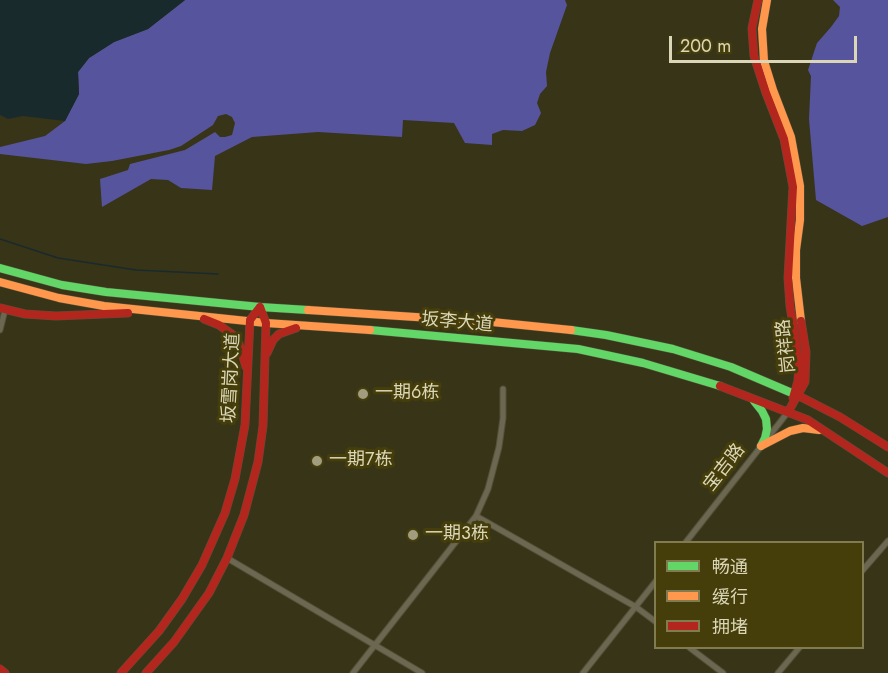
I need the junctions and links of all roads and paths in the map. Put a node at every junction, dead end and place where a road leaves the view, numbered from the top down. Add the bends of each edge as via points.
1 (758, 0) edge
2 (767, 0) edge
3 (0, 268) edge
4 (0, 282) edge
5 (260, 307) junction
6 (3, 309) edge
7 (152, 311) junction
8 (189, 314) junction
9 (250, 320) junction
10 (266, 322) junction
11 (315, 326) junction
12 (0, 330) edge
13 (248, 371) junction
14 (264, 372) junction
15 (503, 389) dead end
16 (796, 394) junction
17 (749, 397) junction
18 (788, 412) junction
19 (827, 433) junction
20 (761, 446) junction
21 (888, 447) edge
22 (888, 473) edge
23 (476, 516) junction
24 (688, 541) edge
25 (888, 541) edge
26 (227, 558) junction
27 (864, 569) edge
28 (654, 584) edge
29 (636, 606) junction
30 (654, 620) edge
31 (375, 645) junction
32 (691, 649) edge
33 (798, 649) edge
34 (0, 669) edge
35 (5, 673) edge
36 (121, 673) edge
37 (146, 673) edge
38 (353, 673) edge
39 (422, 673) edge
40 (583, 673) edge
41 (723, 673) edge
42 (778, 673) edge

1 - 16 main road, 岗祥路 via 752,28 754,56 784,139 793,187 788,278 799,362
2 - 16 main road, 岗祥路 via 762,29 764,61 791,137 800,186 796,278 807,362 806,382
3 - 5 main road, 坂李大道 via 106,292
4 - 7 main road, 坂李大道 via 81,303
5 - 9 main road, 坂雪岗大道
5 - 10 main road, 坂雪岗大道
5 - 16 main road, 坂李大道 via 554,327 606,335 673,349 731,367
6 - 7 main road via 64,317
6 - 12 street
7 - 8 main road, 坂李大道
8 - 9 main road, 坂李大道
8 - 13 main road via 233,335
9 - 10 main road, 坂李大道
9 - 13 main road, 坂雪岗大道
10 - 11 main road, 坂李大道
10 - 14 main road, 坂雪岗大道
11 - 14 main road via 288,330 276,337 268,349
11 - 17 main road, 坂李大道 via 578,349 654,366
13 - 36 main road, 坂雪岗大道 via 241,452 219,530 182,599
14 - 26 main road, 坂雪岗大道 via 258,462
15 - 23 street via 499,447
16 - 18 main road, 岗祥路
16 - 21 main road, 坂李大道
17 - 18 main road, 坂李大道
17 - 20 main road via 765,419
18 - 19 main road, 坂李大道
18 - 20 street, 宝吉路
19 - 20 main road via 796,429
19 - 22 main road, 坂李大道
20 - 24 street, 宝吉路
23 - 29 street
23 - 31 street
25 - 27 street
26 - 31 street
26 - 37 main road, 坂雪岗大道 via 192,618
28 - 29 street
29 - 30 street
29 - 40 street
31 - 38 street
31 - 39 street
32 - 41 street
33 - 42 street
34 - 35 main road

